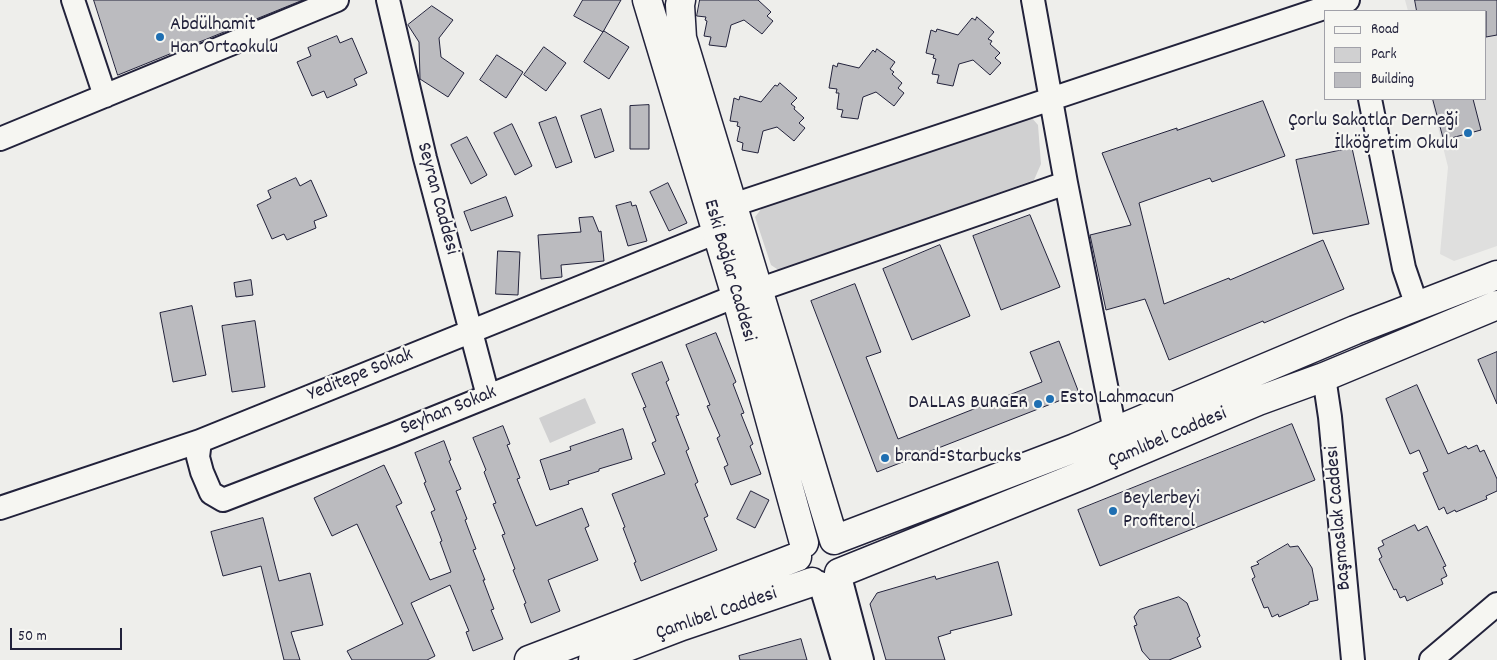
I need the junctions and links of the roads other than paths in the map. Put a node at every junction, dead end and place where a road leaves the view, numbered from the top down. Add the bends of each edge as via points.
1 (73, 0) edge
2 (337, 0) edge
3 (388, 0) edge
4 (647, 0) edge
5 (681, 0) edge
6 (1033, 0) edge
7 (1349, 0) edge
8 (105, 96) junction
9 (1051, 98) junction
10 (1370, 100) edge
11 (0, 139) edge
12 (1066, 183) junction
13 (732, 205) junction
14 (717, 232) junction
15 (1497, 275) edge
16 (747, 293) junction
17 (1497, 305) edge
18 (1417, 306) junction
19 (471, 332) junction
20 (1324, 377) junction
21 (488, 396) junction
22 (1115, 431) junction
23 (200, 441) junction
24 (0, 508) edge
25 (834, 540) junction
26 (800, 550) junction
27 (824, 579) junction
28 (1497, 604) edge
29 (529, 660) edge
30 (593, 660) edge
31 (843, 660) edge
32 (862, 660) edge
33 (1353, 660) edge
34 (1430, 660) edge

1 - 8 street
2 - 8 street
3 - 19 street, Seyran Caddesi
4 - 14 main road, Eski Bağlar Caddesi
5 - 13 main road, Eski Bağlar Caddesi via 682,38
6 - 9 street
7 - 9 street
8 - 11 street
9 - 12 street
9 - 13 street
10 - 18 street via 1404,268
12 - 16 street, Seyhan Sokak
12 - 22 street
13 - 16 main road, Eski Bağlar Caddesi
14 - 16 main road, Eski Bağlar Caddesi
14 - 19 street, Yeditepe Sokak
15 - 18 main road
16 - 21 street, Seyhan Sokak
16 - 25 main road, Eski Bağlar Caddesi
16 - 26 main road, Eski Bağlar Caddesi
17 - 20 main road, Çamlıbel Caddesi
18 - 22 main road
19 - 21 street, Seyran Caddesi
19 - 23 street, Yeditepe Sokak
20 - 27 main road, Çamlıbel Caddesi
20 - 33 street, Başmaslak Caddesi
21 - 23 street, Seyhan Sokak via 223,500 211,493 202,472 198,457
22 - 25 main road
23 - 24 street, Yeditepe Sokak
25 - 26 main road via 818,536 810,538
25 - 27 main road via 843,552 843,566
26 - 27 main road via 798,565 801,572 806,578
26 - 29 main road
27 - 30 main road, Çamlıbel Caddesi via 682,626
27 - 31 street
27 - 32 street
28 - 34 street

